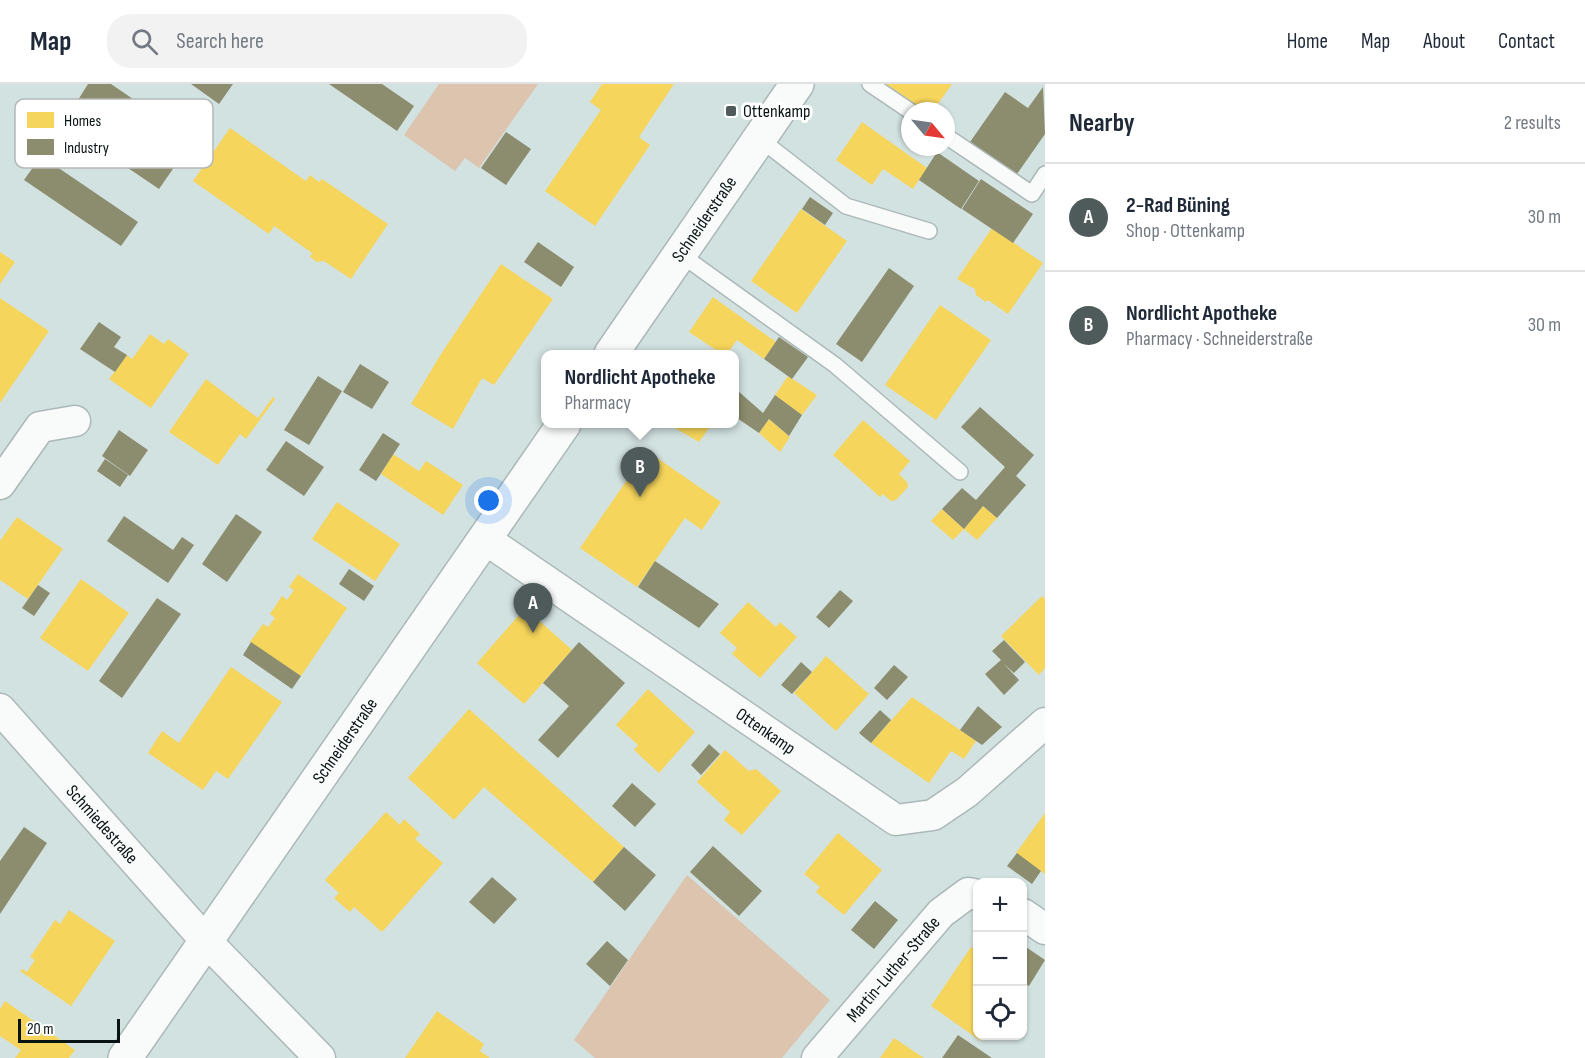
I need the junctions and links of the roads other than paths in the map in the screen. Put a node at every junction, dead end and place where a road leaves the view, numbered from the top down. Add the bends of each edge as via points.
1 (797, 84) edge
2 (870, 84) edge
3 (901, 105) edge
4 (760, 139) junction
5 (955, 142) edge
6 (1045, 174) edge
7 (929, 231) dead end
8 (680, 254) junction
9 (614, 350) edge
10 (75, 421) dead end
11 (561, 428) edge
12 (960, 472) dead end
13 (0, 484) edge
14 (485, 539) junction
15 (0, 709) edge
16 (1045, 723) edge
17 (973, 894) edge
18 (1027, 917) edge
19 (1045, 929) edge
20 (206, 941) junction
21 (125, 1058) edge
22 (320, 1058) edge
23 (817, 1058) edge

1 - 4 street, Schneiderstraße
2 - 3 lane
4 - 7 lane via 846,206
4 - 8 street, Schneiderstraße
5 - 6 lane via 1032,194
8 - 9 street, Schneiderstraße
8 - 12 lane via 835,365
10 - 13 street via 40,427
11 - 14 street, Schneiderstraße
14 - 16 street, Ottenkamp via 896,820 933,815 967,792
14 - 20 street, Schneiderstraße
15 - 20 street, Schmiedestraße
17 - 23 street, Martin-Luther-Straße via 968,893 941,913
18 - 19 street
20 - 21 street, Schneiderstraße
20 - 22 street, Schmiedestraße

